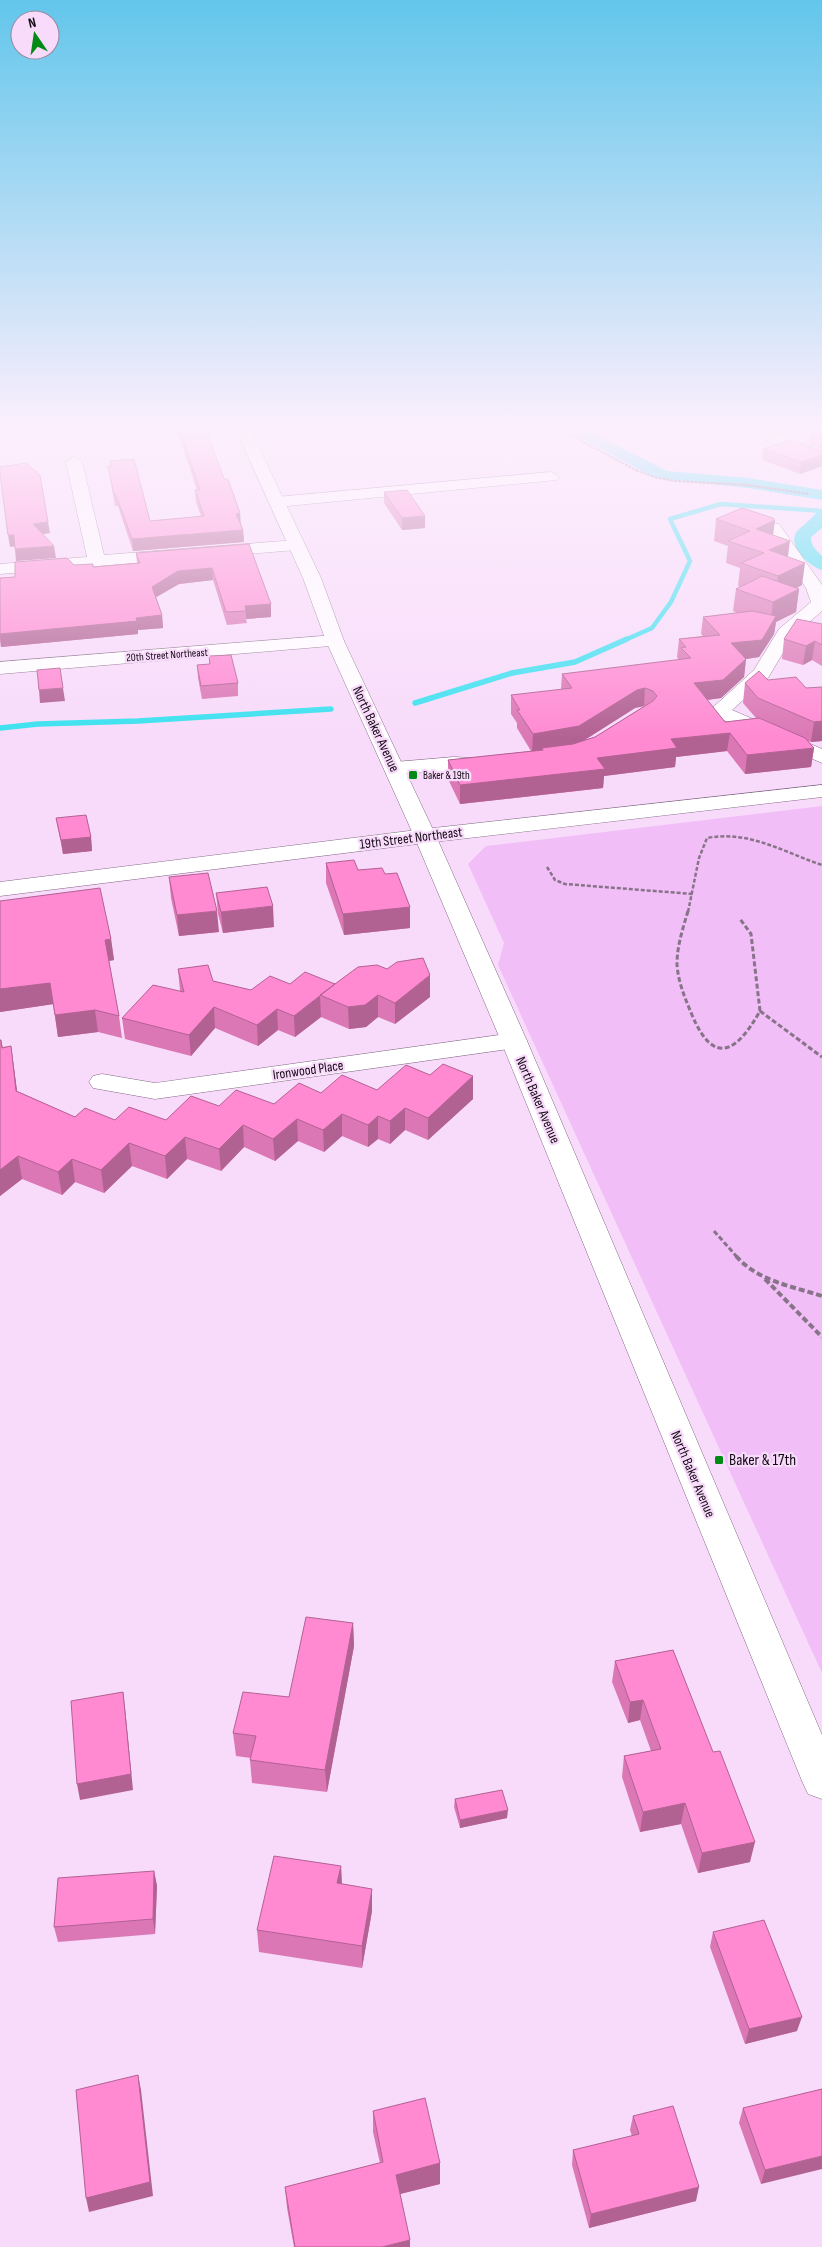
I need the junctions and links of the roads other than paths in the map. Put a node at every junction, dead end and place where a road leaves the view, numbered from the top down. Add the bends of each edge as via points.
1 (90, 530) edge
2 (289, 530) edge
3 (774, 530) edge
4 (296, 545) junction
5 (97, 561) junction
6 (0, 570) edge
7 (335, 641) junction
8 (0, 668) edge
9 (822, 757) edge
10 (506, 763) edge
11 (395, 768) junction
12 (822, 791) edge
13 (426, 836) junction
14 (0, 889) edge
15 (514, 1041) junction
16 (102, 1082) dead end
17 (822, 1781) edge

1 - 5 street
2 - 4 street, North Baker Avenue
3 - 9 street via 815,588 820,603 786,633 767,680 719,711
4 - 5 street
4 - 7 street, North Baker Avenue
5 - 6 street
7 - 8 street, 20th Street Northeast
7 - 11 street, North Baker Avenue
10 - 11 street
11 - 13 street, North Baker Avenue
12 - 13 street, 19th Street Northeast
13 - 14 street, 19th Street Northeast
13 - 15 street, North Baker Avenue
15 - 16 street, Ironwood Place via 155,1091
15 - 17 street, North Baker Avenue

